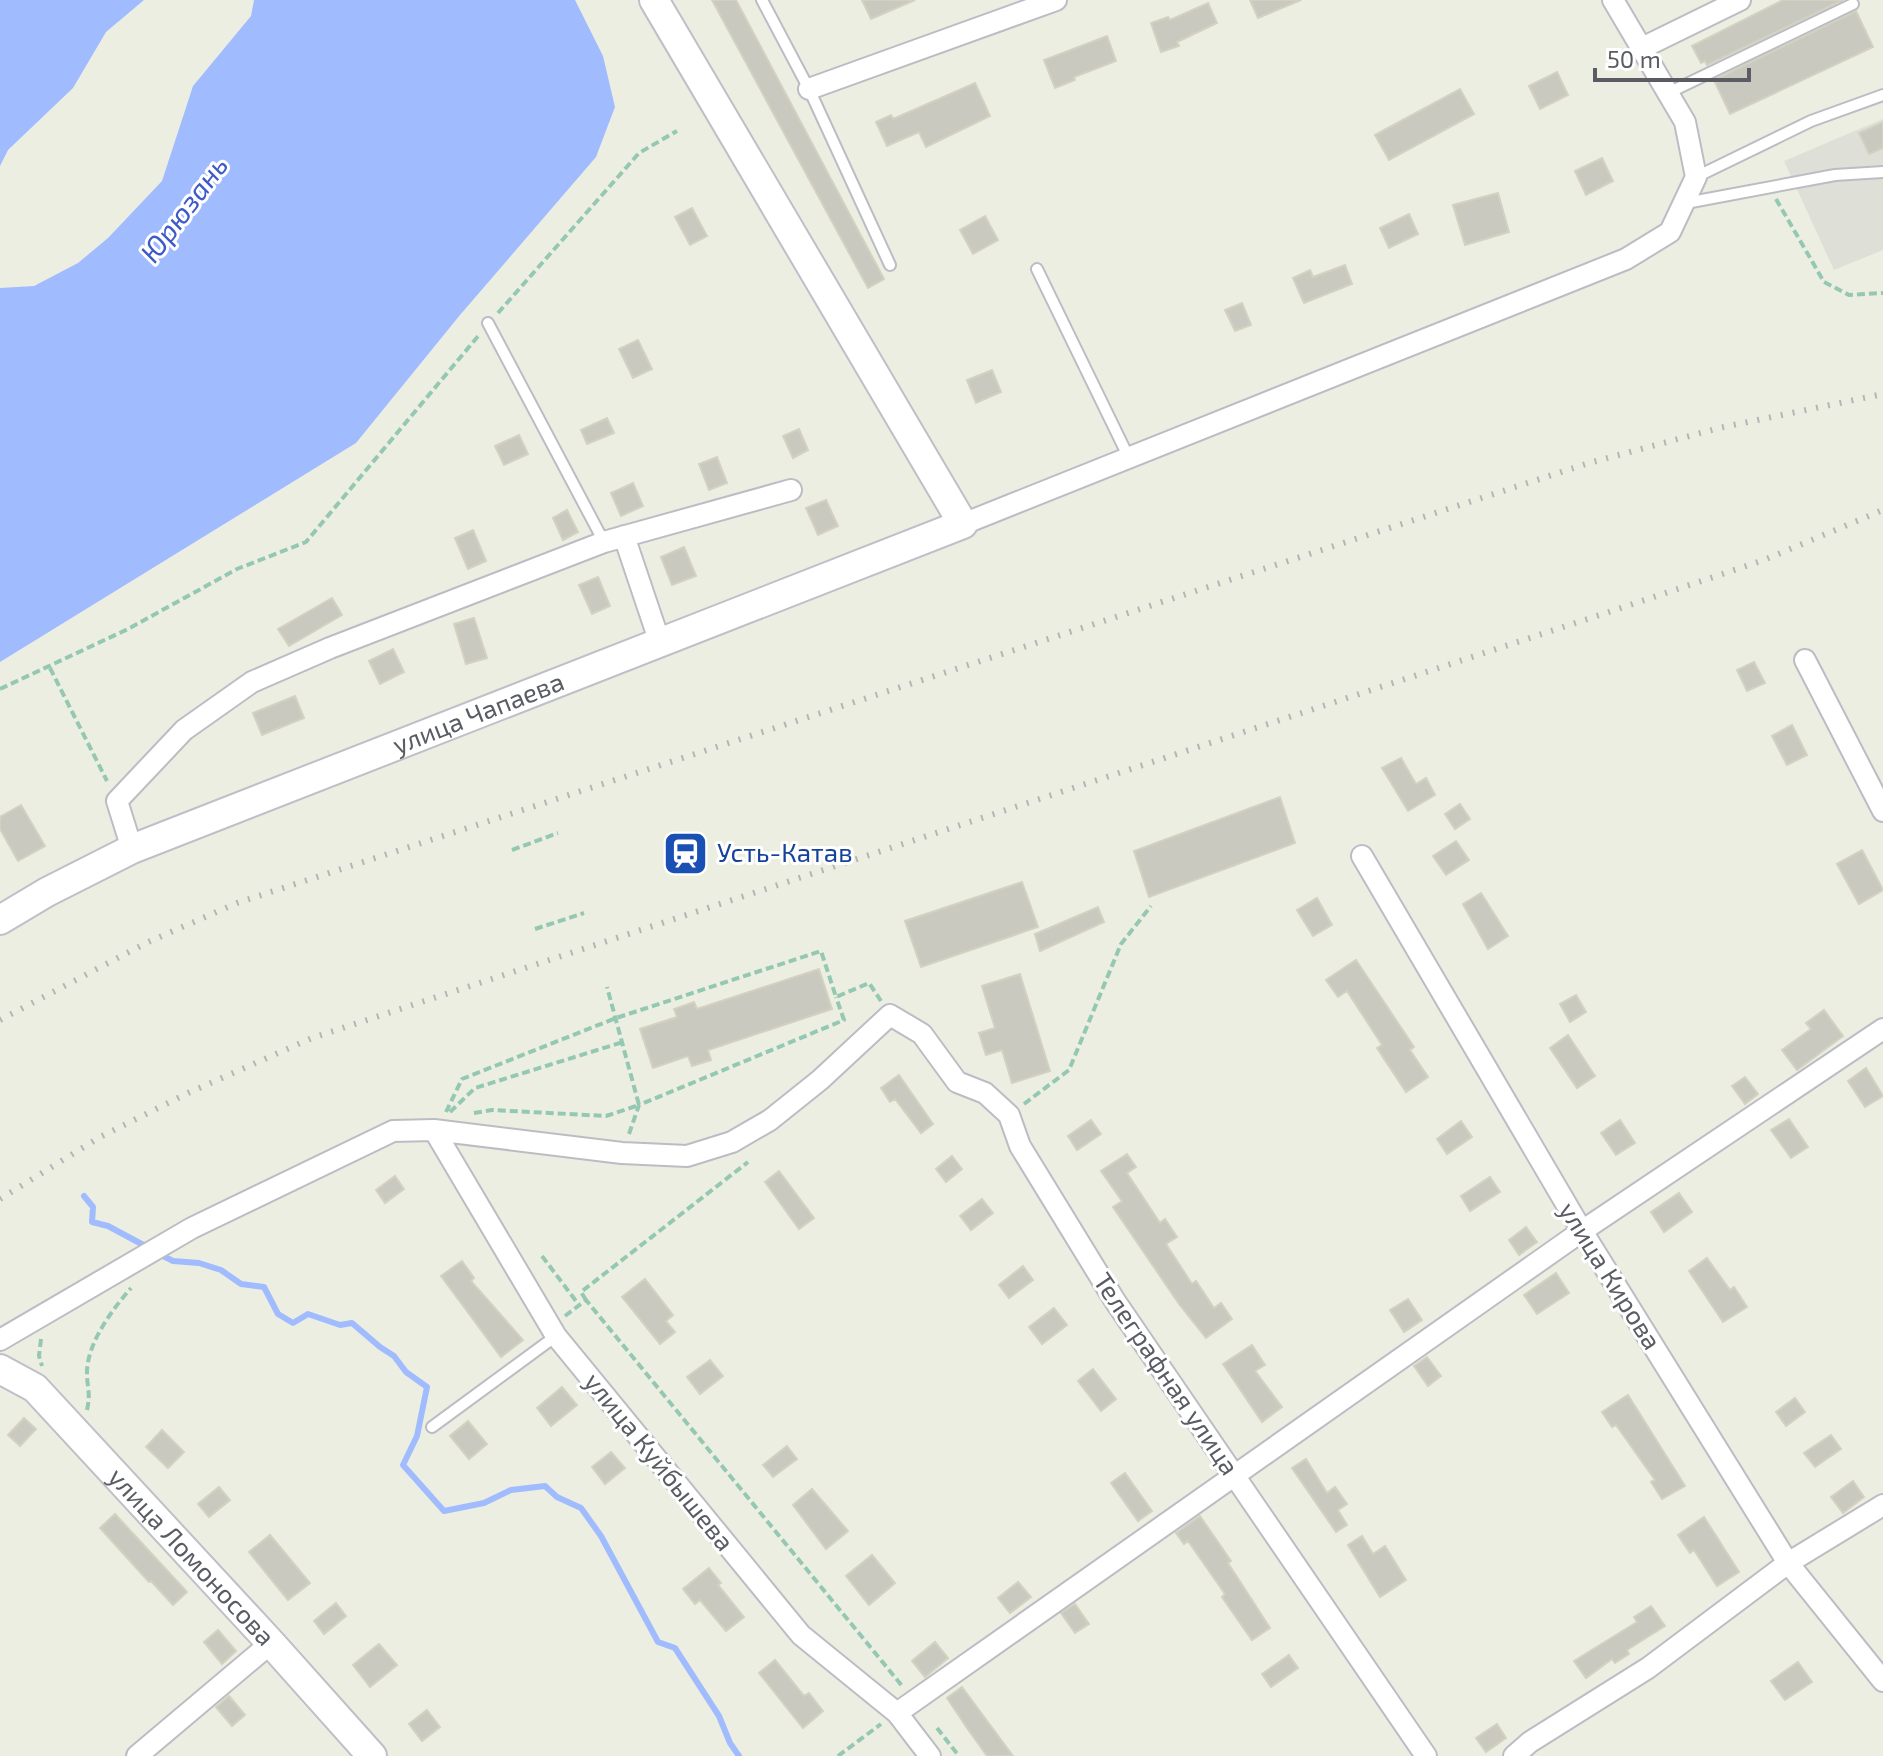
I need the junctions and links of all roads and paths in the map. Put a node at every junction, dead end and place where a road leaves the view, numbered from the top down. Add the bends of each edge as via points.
1 (654, 0) edge
2 (762, 0) edge
3 (1056, 0) edge
4 (1613, 0) edge
5 (1740, 0) edge
6 (1853, 4) dead end
7 (1642, 48) junction
8 (809, 89) junction
9 (1668, 93) junction
10 (1883, 95) edge
11 (677, 131) dead end
12 (1883, 172) edge
13 (1696, 177) junction
14 (1770, 187) junction
15 (1684, 203) junction
16 (890, 265) dead end
17 (1037, 269) dead end
18 (1883, 293) edge
19 (488, 323) junction
20 (1129, 458) junction
21 (791, 490) dead end
22 (963, 524) junction
23 (614, 539) junction
24 (660, 643) junction
25 (1805, 660) dead end
26 (49, 667) junction
27 (0, 689) edge
28 (117, 801) junction
29 (1883, 811) edge
30 (558, 833) dead end
31 (132, 849) junction
32 (512, 850) dead end
33 (1362, 856) dead end
34 (1151, 906) dead end
35 (584, 913) dead end
36 (0, 920) edge
37 (535, 929) dead end
38 (869, 983) dead end
39 (607, 987) dead end
40 (836, 997) junction
41 (616, 1018) junction
42 (1883, 1029) edge
43 (623, 1042) junction
44 (639, 1105) junction
45 (467, 1114) dead end
46 (1009, 1115) junction
47 (454, 1117) dead end
48 (438, 1125) junction
49 (622, 1153) junction
50 (748, 1162) dead end
51 (1582, 1231) junction
52 (542, 1256) dead end
53 (135, 1283) dead end
54 (586, 1300) dead end
55 (579, 1305) dead end
56 (556, 1336) junction
57 (0, 1340) edge
58 (0, 1369) edge
59 (86, 1417) dead end
60 (432, 1427) dead end
61 (1234, 1474) junction
62 (1883, 1505) edge
63 (1788, 1563) junction
64 (271, 1643) junction
65 (1883, 1681) edge
66 (897, 1713) junction
67 (137, 1756) edge
68 (372, 1756) edge
69 (838, 1756) edge
70 (930, 1756) edge
71 (1426, 1756) edge
72 (1514, 1756) edge

1 - 22 main road
2 - 8 lane
3 - 8 street
4 - 7 street
5 - 7 street
6 - 9 lane
7 - 9 street
8 - 16 lane
9 - 13 street via 1685,122
10 - 13 lane via 1811,121
11 - 19 path via 639,153
12 - 14 lane
13 - 15 street
14 - 15 lane
14 - 18 path via 1824,282 1849,295
15 - 20 street via 1670,232 1626,259
17 - 20 lane
19 - 23 lane
19 - 26 path via 306,542 237,569
20 - 22 street
21 - 23 street
22 - 24 main road, улица Чапаева
23 - 24 street
23 - 28 street via 252,682 184,730
24 - 31 main road, улица Чапаева
25 - 29 street
26 - 27 path
26 - 28 path
28 - 31 street
30 - 32 path
31 - 36 main road, улица Чапаева
33 - 51 street, улица Кирова
34 - 46 path via 1121,944 1069,1070
35 - 37 path
38 - 40 path
39 - 41 path
40 - 41 path via 821,951
40 - 44 path via 844,1020
41 - 43 path
41 - 48 path via 462,1079
42 - 51 street
43 - 44 path
43 - 48 path via 475,1088
44 - 45 path via 606,1116 492,1110
44 - 49 path
46 - 49 street, Телеграфная улица via 985,1093 957,1082 922,1034 890,1015 820,1080 732,1142 687,1156
46 - 61 street, Телеграфная улица via 1020,1146 1100,1278
47 - 48 path
48 - 49 street
48 - 56 street, улица Куйбышева
48 - 57 street via 393,1131 192,1228
50 - 54 path via 581,1292
51 - 61 street
51 - 63 street, улица Кирова
52 - 55 path
53 - 59 path via 94,1344
56 - 60 lane
56 - 66 street, улица Куйбышева via 801,1635
58 - 64 main road, улица Ломоносова via 35,1388
61 - 66 street
61 - 71 street, Телеграфная улица
62 - 63 street
63 - 65 street, улица Кирова
63 - 72 street via 1648,1668
64 - 67 street
64 - 68 main road, улица Ломоносова
66 - 69 path
66 - 70 street, улица Куйбышева

